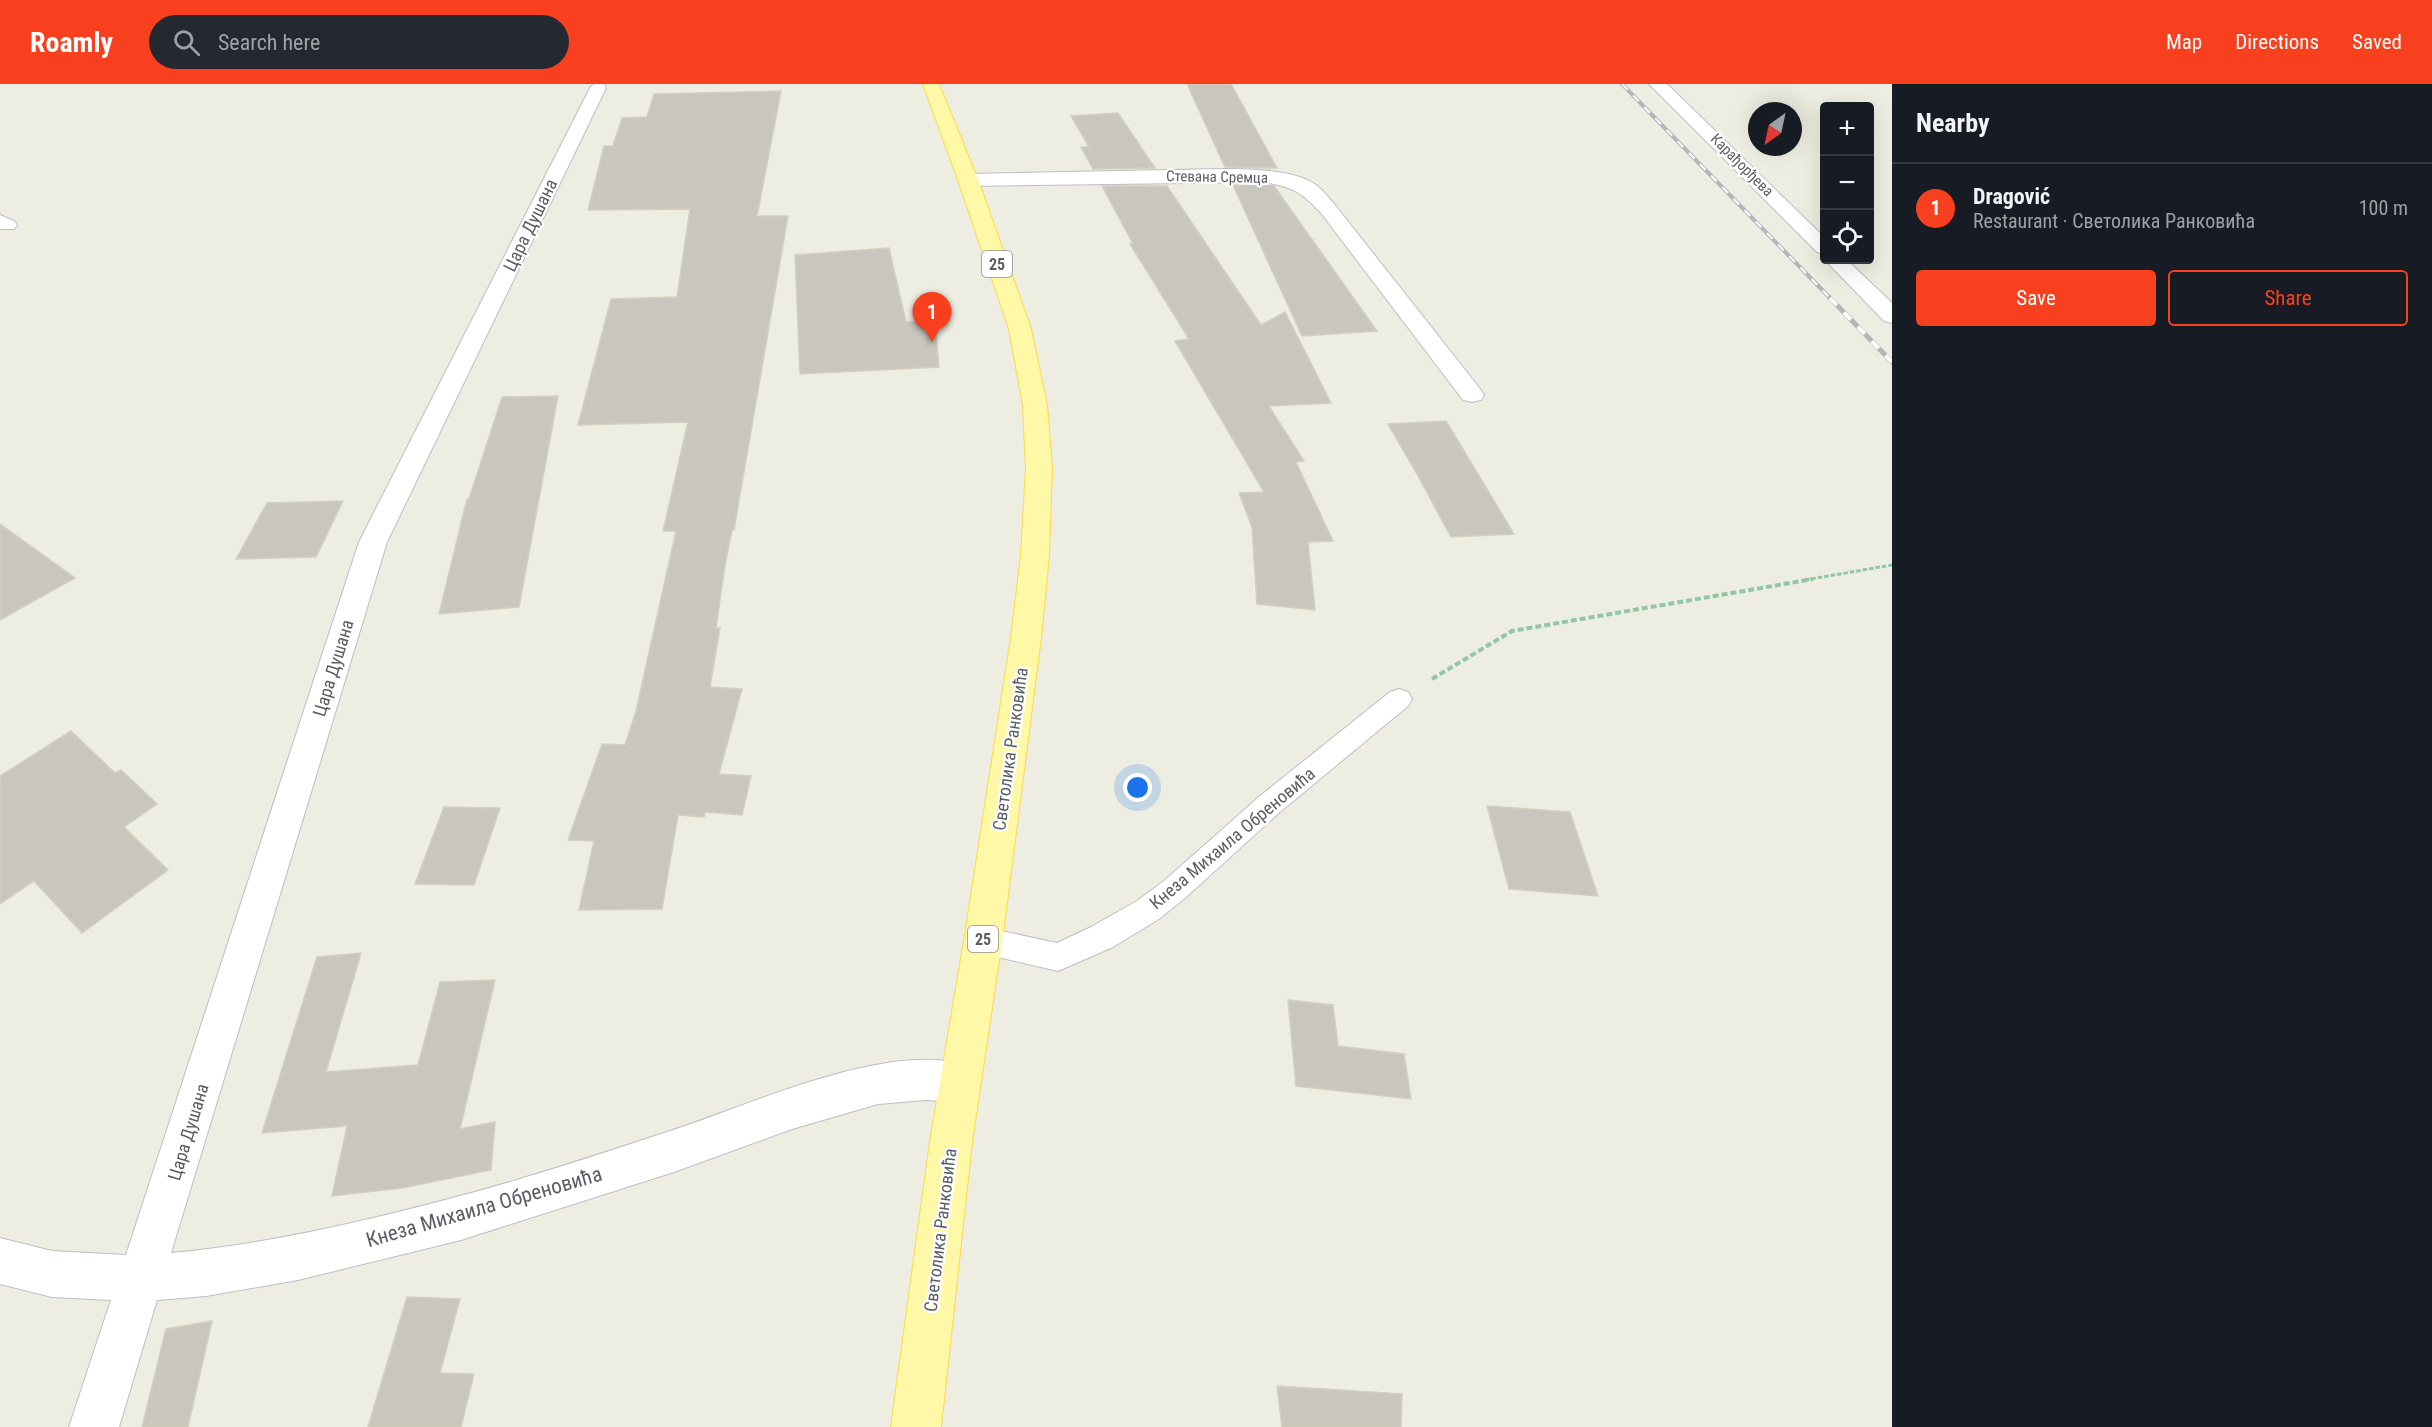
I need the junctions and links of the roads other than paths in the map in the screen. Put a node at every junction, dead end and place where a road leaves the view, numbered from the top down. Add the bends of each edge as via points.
1 (931, 84) edge
2 (1657, 84) edge
3 (598, 88) dead end
4 (968, 180) junction
5 (1820, 244) edge
6 (1840, 264) edge
7 (1892, 316) edge
8 (1472, 395) dead end
9 (1399, 699) road end
10 (983, 941) junction
11 (960, 1082) junction
12 (0, 1261) edge
13 (142, 1279) junction
14 (94, 1427) edge
15 (916, 1427) edge

1 - 4 main road, Светолика Ранковића / 25
2 - 5 street, Карађорђева
3 - 13 street, Цара Душана via 373,542
4 - 8 street, Стевана Сремца via 1266,176 1300,184 1328,209
4 - 10 main road, Светолика Ранковића / 25 via 1026,352 1035,405 1039,468 1026,638
6 - 7 street
9 - 10 lane, Кнеза Михаила Обреновића via 1270,804 1175,889 1102,937 1058,957
10 - 11 main road, Светолика Ранковића / 25
11 - 13 street, Кнеза Михаила Обреновића via 878,1084 792,1108 674,1151 461,1218 298,1257
11 - 15 main road, Светолика Ранковића / 25
12 - 13 street, Кнеза Михаила Обреновића via 52,1274
13 - 14 street, Цара Душана

